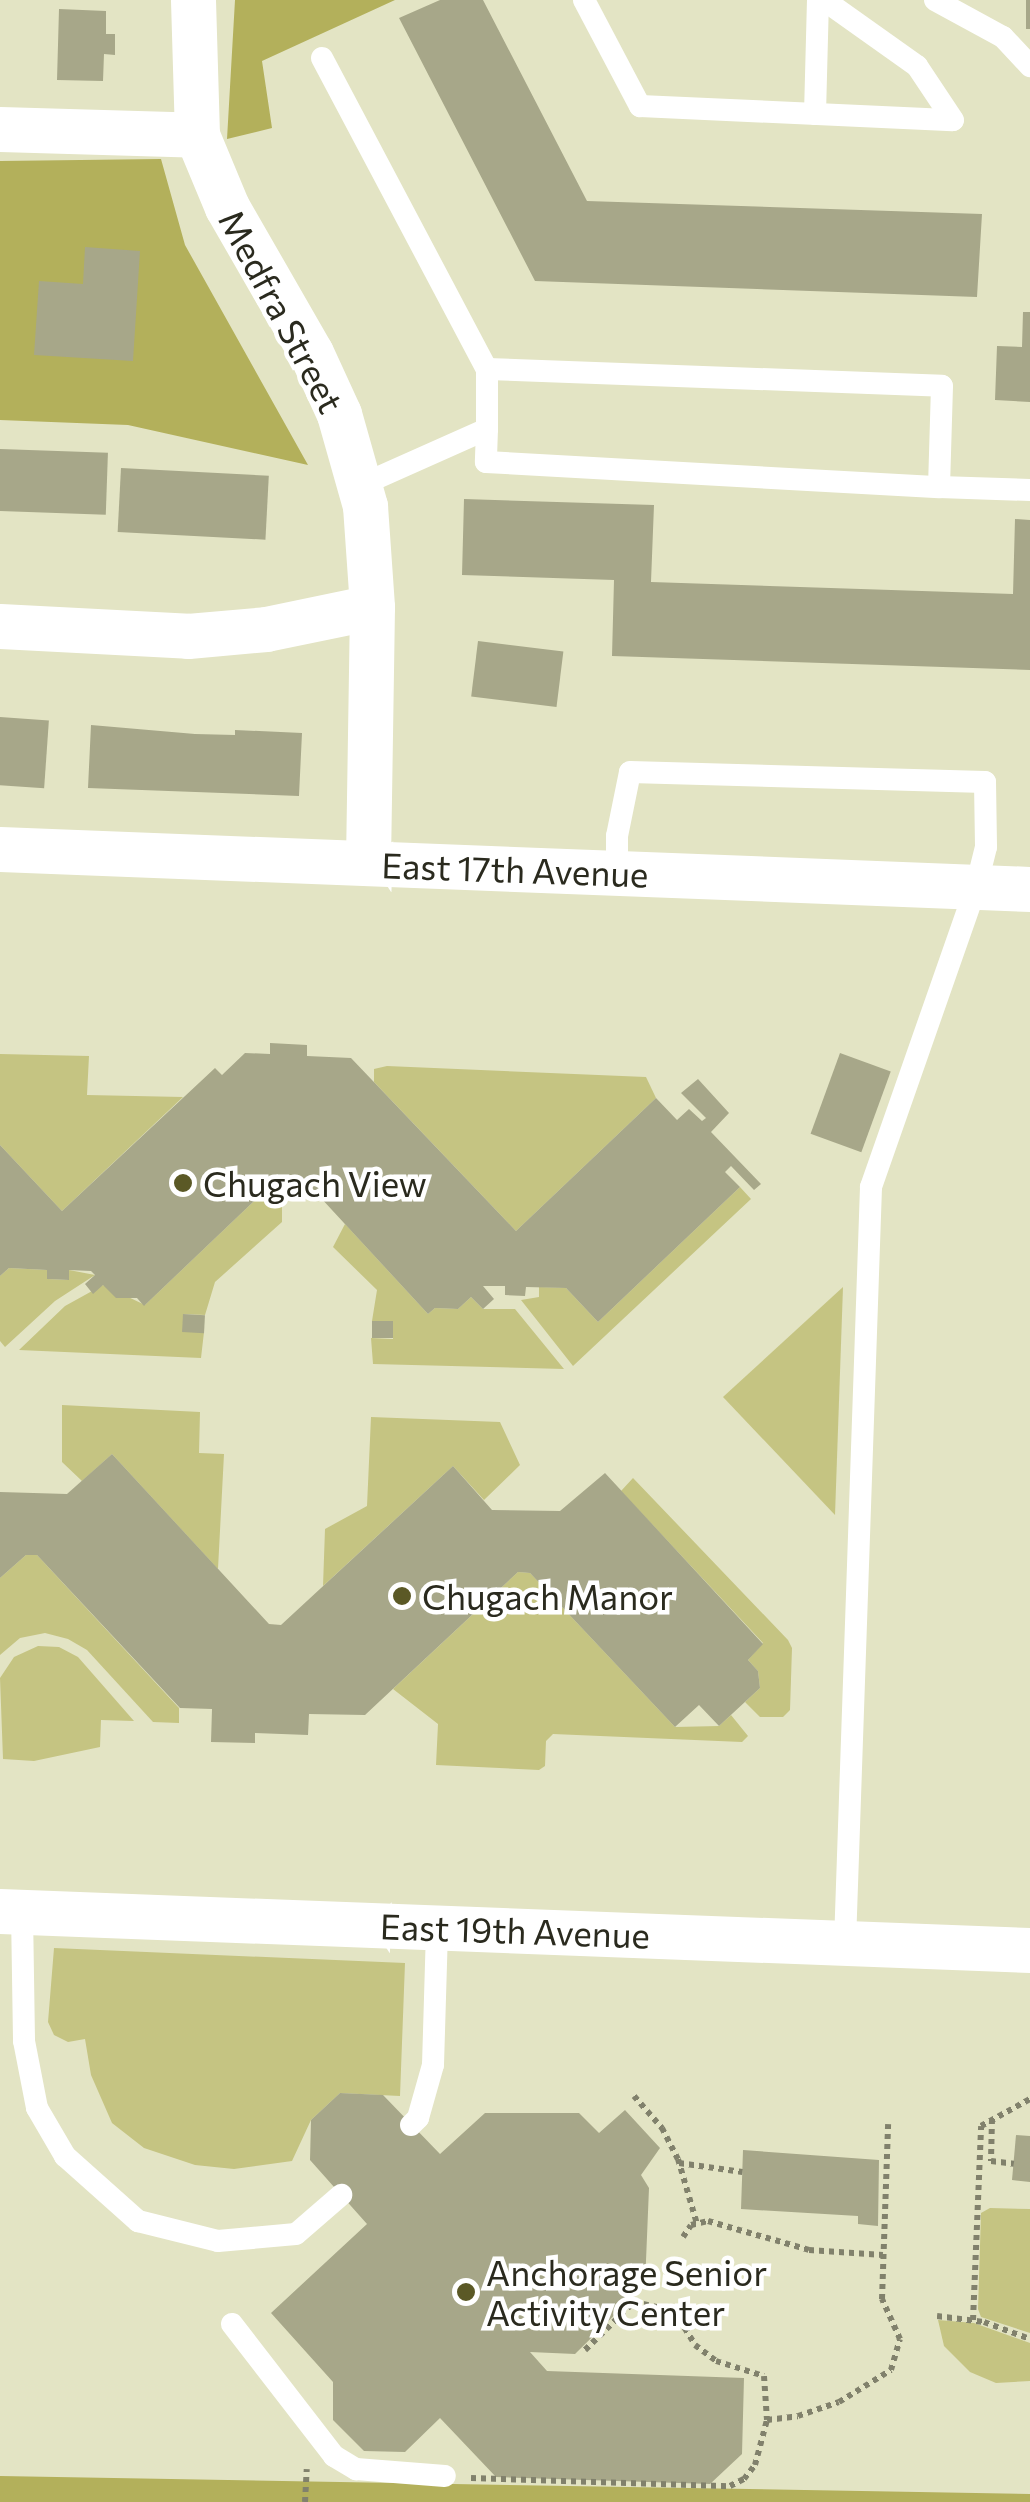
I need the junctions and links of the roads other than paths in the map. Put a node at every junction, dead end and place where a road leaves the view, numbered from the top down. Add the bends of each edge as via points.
1 (192, 0) edge
2 (584, 0) edge
3 (821, 0) edge
4 (935, 0) edge
5 (322, 58) dead end
6 (1030, 66) edge
7 (814, 114) junction
8 (0, 129) edge
9 (197, 135) junction
10 (487, 369) junction
11 (487, 429) junction
12 (360, 486) junction
13 (940, 488) junction
14 (1030, 490) edge
15 (372, 607) junction
16 (0, 626) edge
17 (0, 849) edge
18 (368, 863) junction
19 (617, 873) junction
20 (976, 887) junction
21 (1030, 889) edge
22 (11, 1912) edge
23 (437, 1928) junction
24 (844, 1942) junction
25 (1030, 1950) edge
26 (411, 2125) dead end
27 (342, 2195) dead end
28 (232, 2324) dead end
29 (445, 2476) road end

1 - 9 street, Medfra Street
2 - 7 lane via 640,106
3 - 7 lane
3 - 7 lane via 917,66 952,120
4 - 6 lane via 1003,37
5 - 10 lane
8 - 9 street
9 - 12 street, Medfra Street via 227,206 312,353
10 - 11 lane
10 - 13 lane via 942,386
11 - 12 lane
11 - 13 lane via 486,462
12 - 15 street, Medfra Street
13 - 14 lane
15 - 16 street via 266,629 188,636
15 - 18 street, Medfra Street
17 - 18 street, East 17th Avenue
18 - 19 street, East 17th Avenue
19 - 20 street, East 17th Avenue
19 - 20 lane via 630,772 985,782 986,847
20 - 21 street, East 17th Avenue
20 - 24 lane via 872,1187
22 - 23 street, East 19th Avenue
22 - 27 lane via 37,2108 64,2156 138,2221 218,2241 296,2234
23 - 24 street, East 19th Avenue
23 - 26 lane via 433,2065
24 - 25 street, East 19th Avenue
28 - 29 lane via 334,2456 356,2469

